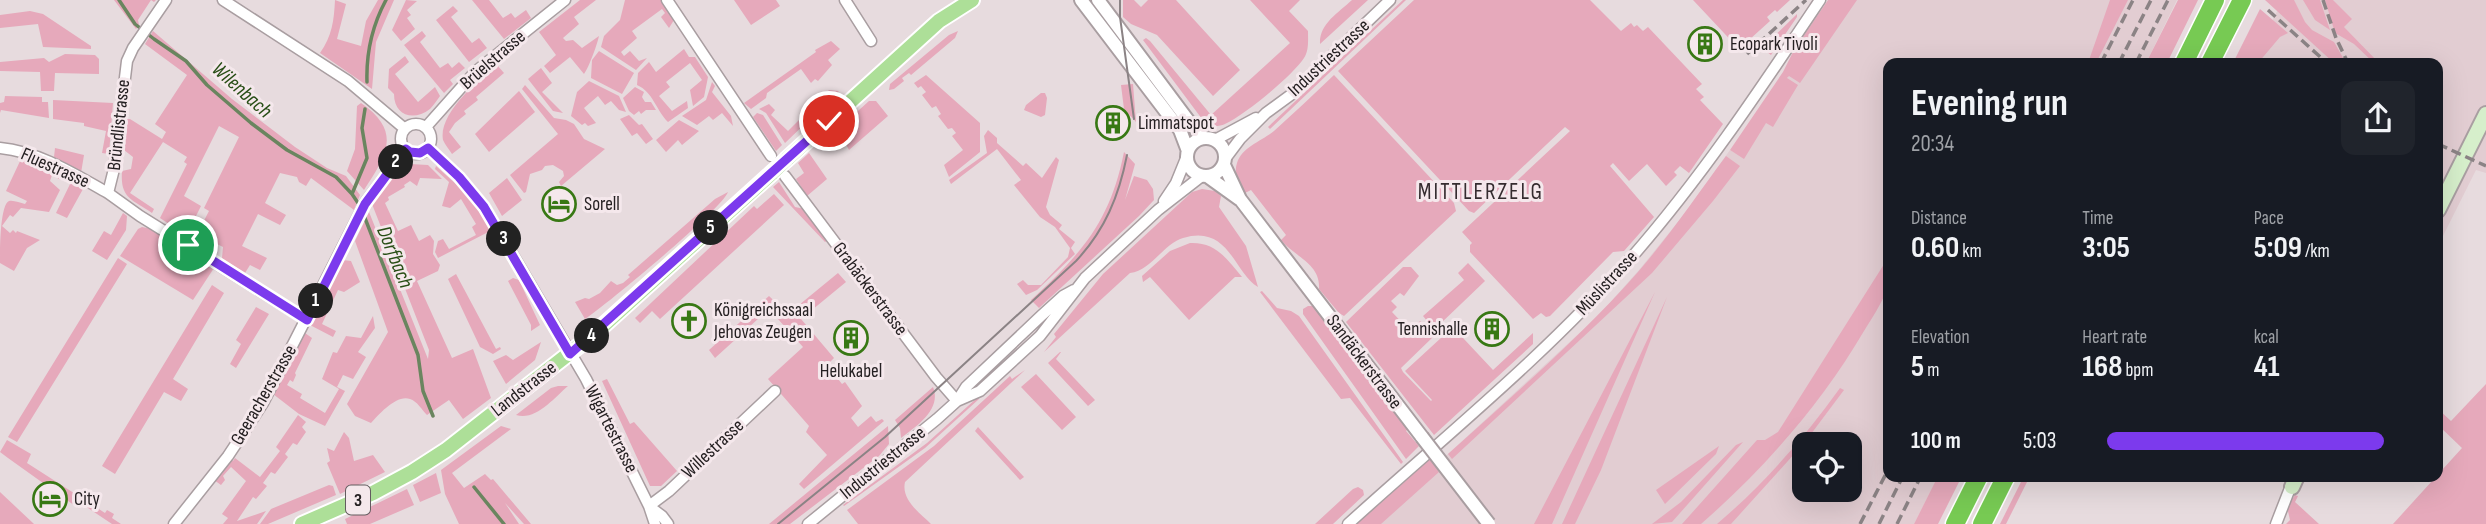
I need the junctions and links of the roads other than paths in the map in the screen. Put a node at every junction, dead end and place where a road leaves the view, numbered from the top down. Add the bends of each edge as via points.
1 (166, 0) edge
2 (223, 0) edge
3 (565, 0) edge
4 (667, 0) edge
5 (845, 0) edge
6 (952, 0) edge
7 (972, 0) edge
8 (1082, 0) edge
9 (1098, 0) edge
10 (1390, 0) edge
11 (1820, 0) edge
12 (2215, 0) edge
13 (2242, 0) edge
14 (939, 21) junction
15 (871, 41) dead end
16 (1117, 47) junction
17 (1136, 52) junction
18 (2186, 58) edge
19 (2213, 58) edge
20 (1266, 113) junction
21 (2486, 114) edge
22 (426, 127) junction
23 (405, 129) junction
24 (1210, 139) junction
25 (0, 148) edge
26 (428, 148) junction
27 (406, 149) junction
28 (1188, 154) junction
29 (771, 156) dead end
30 (1225, 162) junction
31 (779, 174) junction
32 (1205, 176) junction
33 (108, 193) junction
34 (1240, 200) junction
35 (2443, 201) edge
36 (1158, 210) junction
37 (307, 320) junction
38 (570, 354) junction
39 (775, 391) dead end
40 (957, 401) junction
41 (1976, 482) edge
42 (2003, 482) edge
43 (2293, 482) edge
44 (649, 506) junction
45 (174, 524) edge
46 (302, 524) edge
47 (655, 524) edge
48 (668, 524) edge
49 (808, 524) edge
50 (1348, 524) edge
51 (1489, 524) edge
52 (1955, 524) edge
53 (1982, 524) edge
54 (2276, 524) edge

1 - 33 street, Bründlistrasse via 127,61
2 - 23 street via 361,91
3 - 22 street, Brüelstrasse via 475,72
4 - 29 street
5 - 15 street
6 - 14 main road, Landstrasse / 3
7 - 14 main road, Landstrasse / 3
8 - 16 street
9 - 17 street
10 - 20 street, Industriestrasse
11 - 50 street, Müslistrasse via 1686,193 1630,259 1552,340
12 - 18 highway
13 - 19 highway
14 - 31 main road, Landstrasse / 3, bridge via 787,159
16 - 17 street via 1127,46
16 - 28 street via 1180,130
17 - 24 street via 1190,123
20 - 24 street, Industriestrasse
20 - 30 street, Industriestrasse
21 - 35 main road
22 - 23 street via 413,124
22 - 26 street via 431,139
23 - 27 street via 401,141
24 - 28 street via 1194,142
24 - 30 street via 1223,148
25 - 33 street, Fluestrasse via 67,169
26 - 27 street via 420,153
26 - 38 street, Wigartestrasse via 484,207
27 - 37 street, Geeracherstrasse via 359,214
28 - 32 street via 1190,167
28 - 36 street, Industriestrasse
30 - 32 street via 1214,174
30 - 34 street, Sandäckerstrasse
31 - 38 main road, Landstrasse / 3
31 - 40 street, Grabäckerstrasse
32 - 34 street, Sandäckerstrasse
32 - 36 street, Industriestrasse
33 - 37 street, Bründlistrasse
34 - 51 street, Sandäckerstrasse, bridge
36 - 40 street, Industriestrasse via 1074,290 1028,348 972,397
37 - 45 street, Geeracherstrasse via 243,435
38 - 44 street, Wigartestrasse via 597,398
38 - 46 main road, Landstrasse / 3 via 430,461 373,493
39 - 44 street, Willestrasse
40 - 49 street, Industriestrasse
41 - 52 highway
42 - 53 highway
43 - 54 street
44 - 47 street
44 - 48 street

